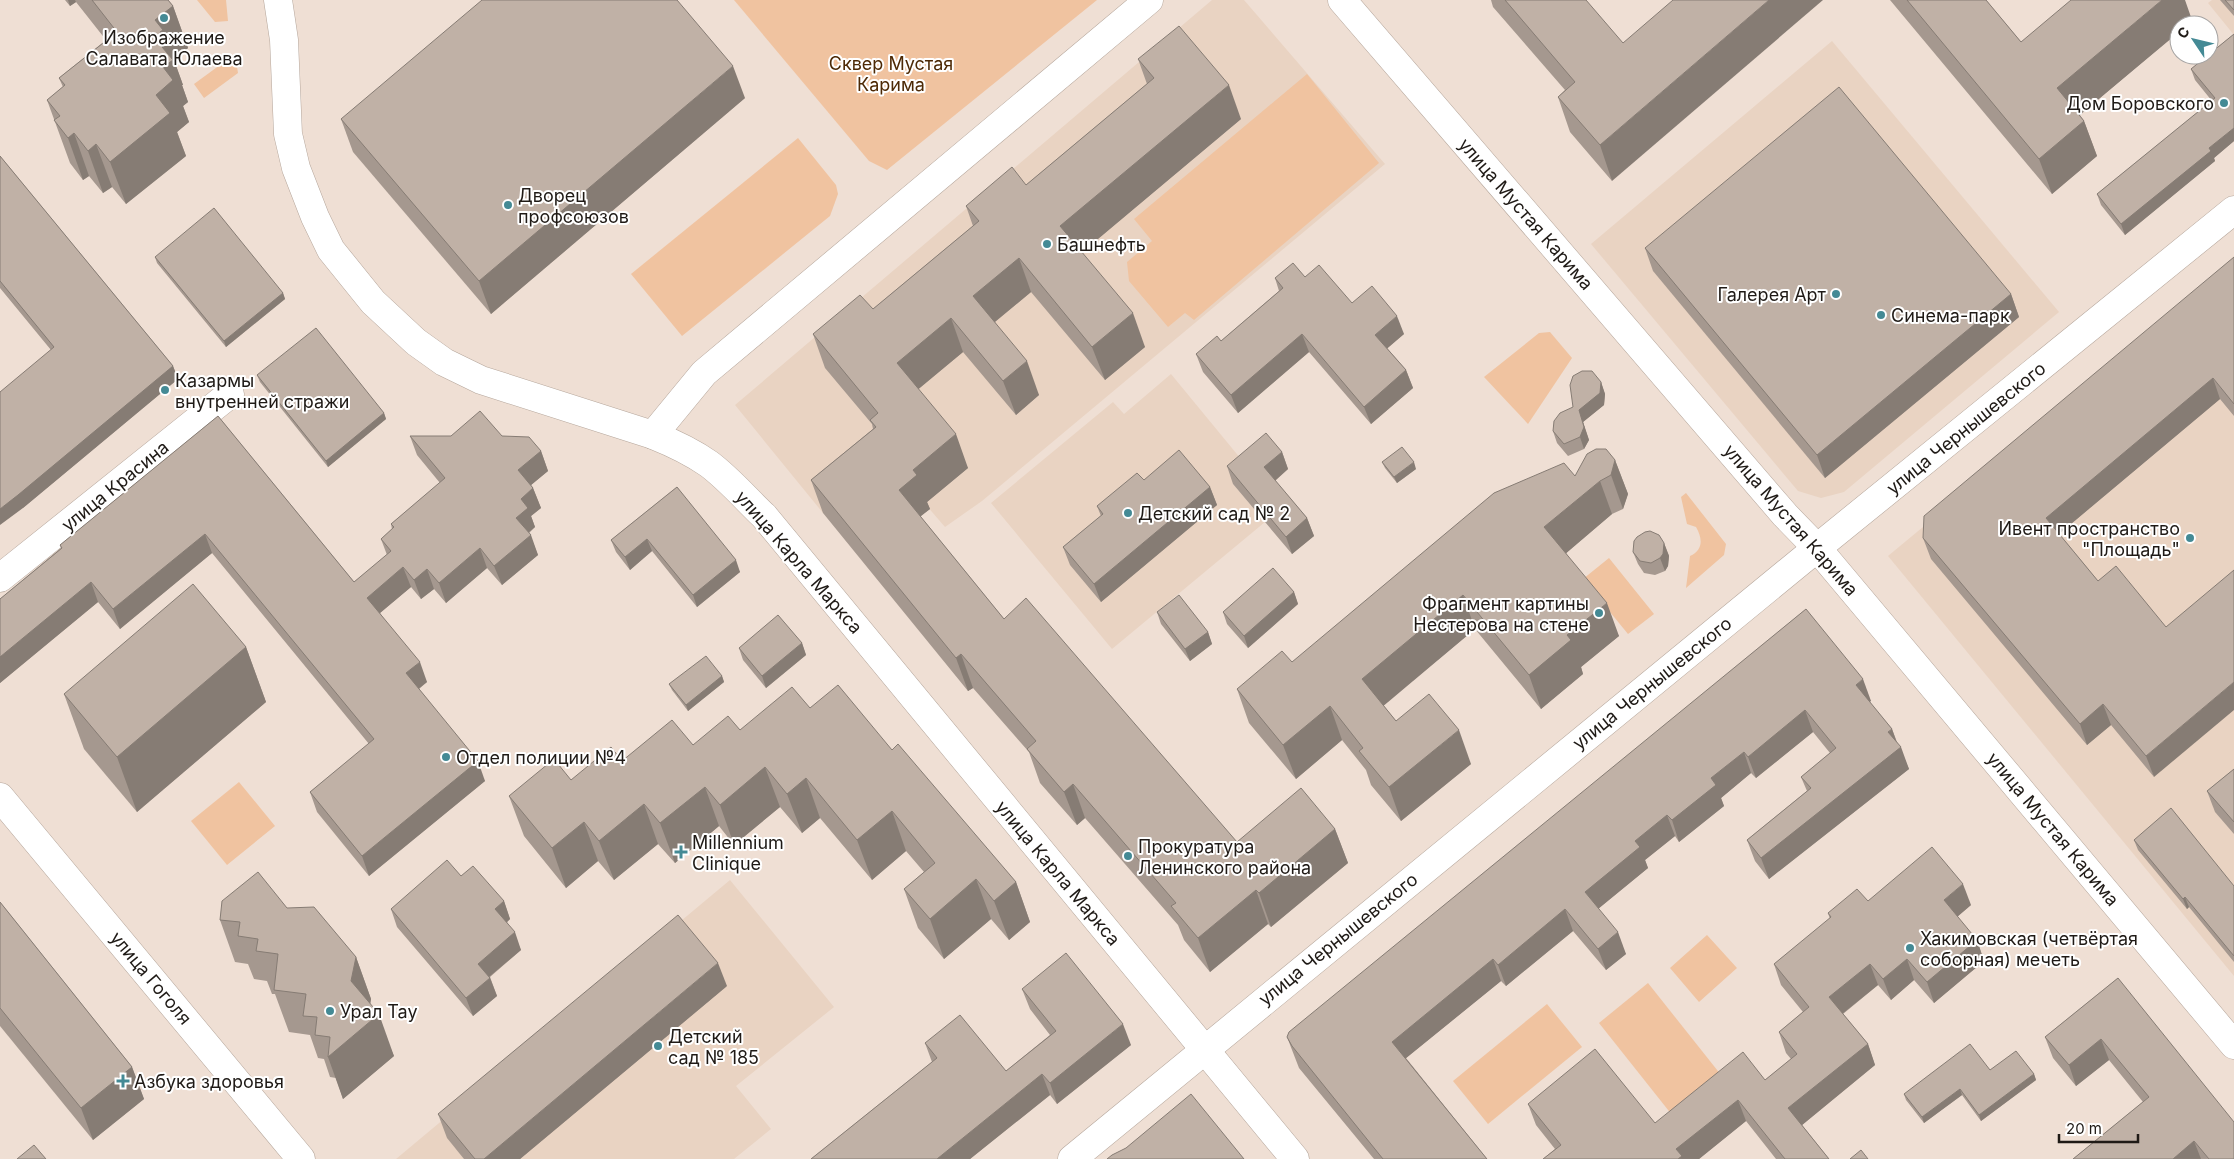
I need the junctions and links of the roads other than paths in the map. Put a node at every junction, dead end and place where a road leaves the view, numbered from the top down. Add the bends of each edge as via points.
1 (278, 0) edge
2 (1149, 0) edge
3 (1342, 0) edge
4 (2234, 210) edge
5 (230, 394) dead end
6 (653, 435) junction
7 (1817, 548) junction
8 (0, 578) edge
9 (0, 797) edge
10 (2234, 1046) edge
11 (1204, 1050) junction
12 (301, 1159) edge
13 (1072, 1159) edge
14 (1295, 1159) edge

1 - 6 street, улица Карла Маркса via 284,40 288,134 296,168 331,250 373,302 416,342 444,362 481,380
2 - 6 street via 704,373
3 - 7 street, улица Мустая Карима via 1785,515
4 - 7 street, улица Чернышевского
5 - 8 street, улица Красина
6 - 11 street, улица Карла Маркса via 710,464 764,516
7 - 10 street, улица Мустая Карима
7 - 11 street, улица Чернышевского
9 - 12 street, улица Гоголя
11 - 13 street, улица Чернышевского
11 - 14 street, улица Карла Маркса

